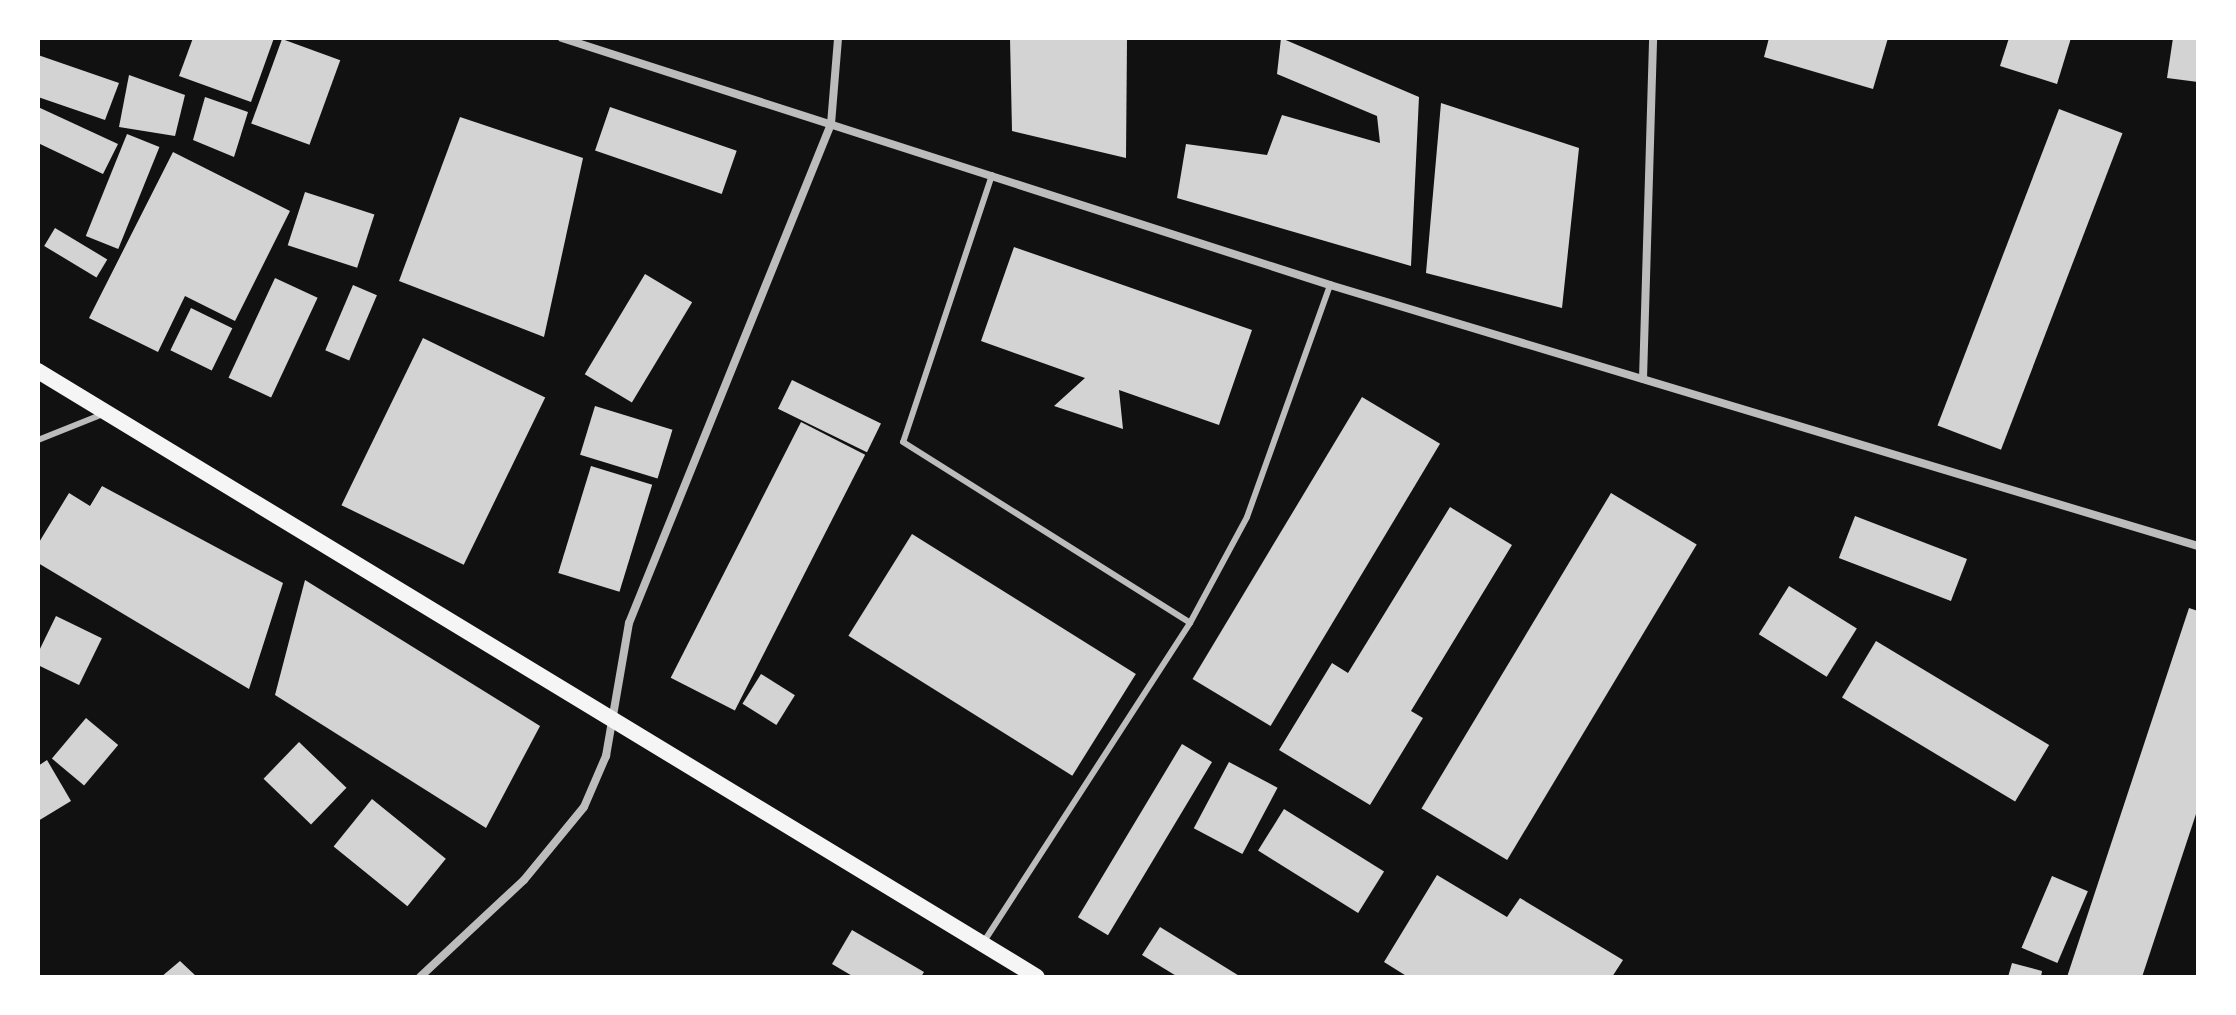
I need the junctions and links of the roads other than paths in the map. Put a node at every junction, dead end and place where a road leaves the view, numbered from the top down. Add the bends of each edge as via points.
1 (562, 38) edge
2 (838, 38) edge
3 (1653, 38) edge
4 (831, 124) junction
5 (992, 175) junction
6 (1330, 285) junction
7 (38, 371) edge
8 (1643, 379) junction
9 (106, 413) junction
10 (38, 440) edge
11 (2198, 546) edge
12 (1190, 623) junction
13 (614, 714) junction
14 (983, 943) junction
15 (420, 977) edge
16 (1037, 977) edge

1 - 4 street
2 - 4 street
3 - 8 street
4 - 5 street
4 - 13 street via 629,623
5 - 6 street
5 - 12 lane via 903,442
6 - 8 street
6 - 12 lane via 1247,517
7 - 9 main road
8 - 11 street
9 - 10 lane
9 - 13 main road
12 - 14 lane
13 - 14 main road
13 - 15 street via 606,756 584,807 524,880
14 - 16 main road

